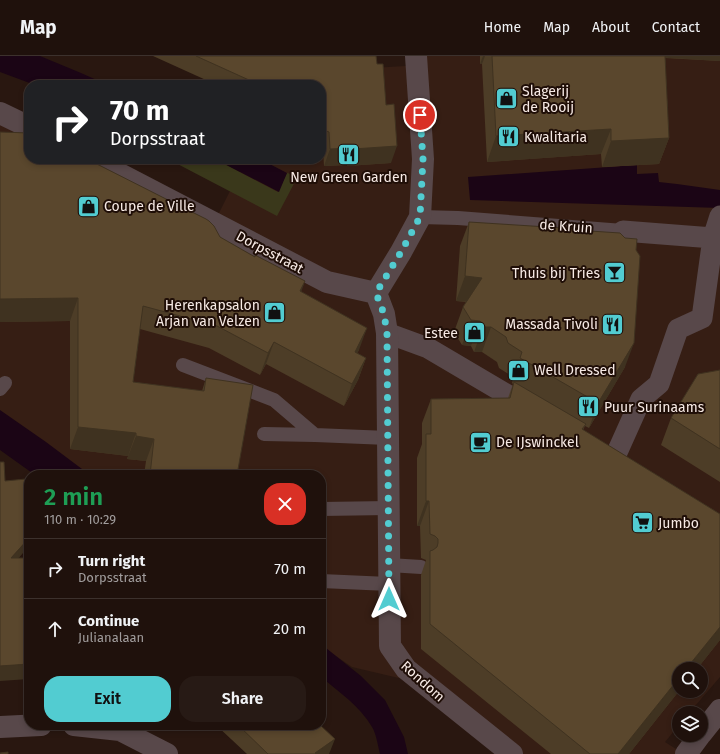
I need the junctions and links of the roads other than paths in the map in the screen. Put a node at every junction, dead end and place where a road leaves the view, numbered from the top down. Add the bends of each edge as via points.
1 (416, 56) edge
2 (0, 113) edge
3 (24, 125) edge
4 (101, 164) edge
5 (720, 216) edge
6 (420, 217) junction
7 (622, 231) joint
8 (716, 236) edge
9 (376, 293) junction
10 (387, 333) junction
11 (183, 365) dead end
12 (548, 418) edge
13 (264, 434) dead end
14 (315, 434) junction
15 (388, 438) junction
16 (615, 457) edge
17 (389, 508) junction
18 (326, 509) edge
19 (421, 567) dead end
20 (389, 574) junction
21 (326, 580) edge
22 (720, 710) edge
23 (24, 726) edge
24 (708, 726) edge
25 (0, 727) edge
26 (120, 730) edge
27 (695, 742) edge
28 (167, 754) edge
29 (512, 754) edge
30 (686, 754) edge

1 - 6 street via 423,159
2 - 3 street
4 - 9 street, Dorpsstraat via 327,282
5 - 8 street
6 - 7 lane, de Kruin
6 - 9 street
7 - 8 street, de Kruin
8 - 16 street via 702,318 678,329 659,384 641,399
9 - 10 street, Rondom via 384,314
10 - 12 street via 428,348
10 - 15 street, Rondom
11 - 14 lane via 274,400
13 - 14 lane
14 - 15 lane
15 - 17 street, Rondom
17 - 18 lane
17 - 20 street, Rondom
19 - 20 lane
20 - 21 lane
20 - 29 street, Rondom via 390,646 406,669
22 - 24 street
23 - 25 street
26 - 28 street
27 - 30 street

